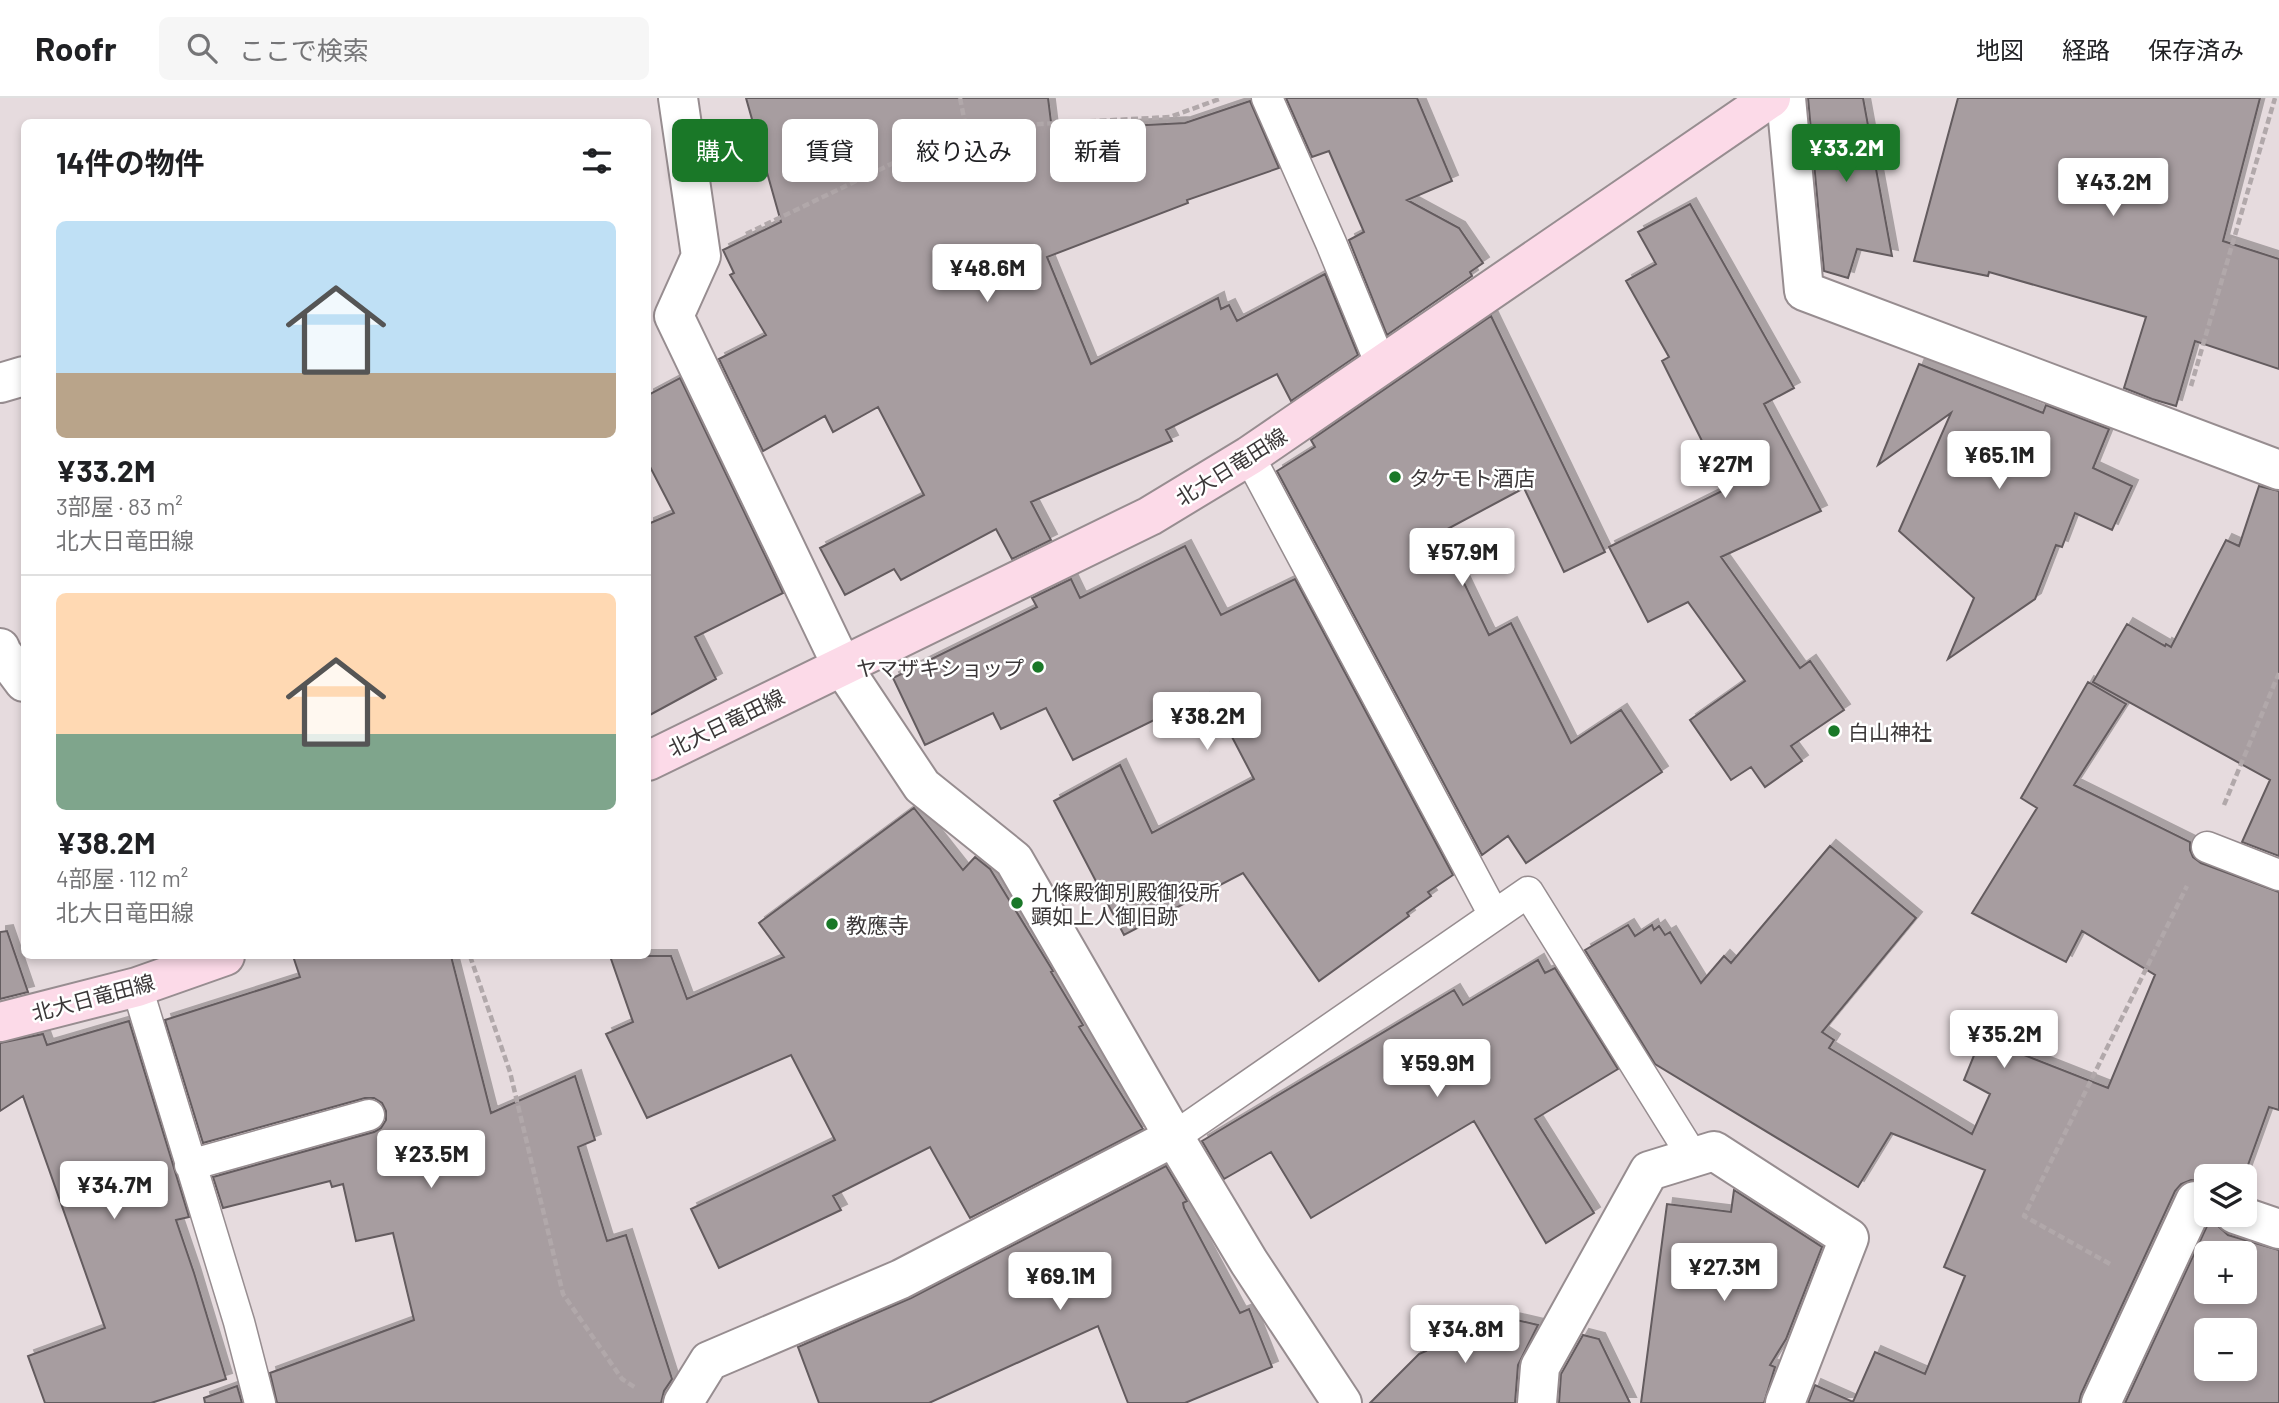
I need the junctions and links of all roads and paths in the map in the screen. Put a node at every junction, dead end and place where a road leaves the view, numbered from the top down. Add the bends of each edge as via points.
1 (678, 98) edge
2 (960, 98) edge
3 (1222, 98) edge
4 (1267, 98) edge
5 (1771, 98) edge
6 (1786, 98) edge
7 (2275, 98) edge
8 (964, 119) edge
9 (1036, 124) edge
10 (892, 164) edge
11 (701, 256) junction
12 (1381, 365) junction
13 (21, 377) edge
14 (0, 383) edge
15 (2177, 433) junction
16 (1249, 456) junction
17 (2279, 470) edge
18 (0, 648) edge
19 (842, 666) junction
20 (2279, 673) edge
21 (21, 678) edge
22 (651, 760) edge
23 (2207, 847) junction
24 (2279, 875) edge
25 (1494, 915) junction
26 (213, 959) edge
27 (471, 959) edge
28 (146, 975) edge
29 (0, 1022) edge
30 (369, 1115) dead end
31 (1174, 1138) junction
32 (1693, 1157) junction
33 (190, 1165) junction
34 (2194, 1203) edge
35 (2257, 1222) edge
36 (2279, 1229) edge
37 (2154, 1289) junction
38 (642, 1391) dead end
39 (260, 1403) edge
40 (683, 1403) edge
41 (1342, 1403) edge
42 (1536, 1403) edge
43 (1785, 1403) edge
44 (2101, 1403) edge

1 - 11 street
2 - 8 path
3 - 9 path via 1170,117
4 - 12 lane
5 - 12 main road, 北大日竜田線
6 - 15 street via 1804,291
7 - 15 path
10 - 11 path
11 - 19 street via 674,316
12 - 16 main road, 北大日竜田線
13 - 14 street
15 - 17 street
16 - 19 main road, 北大日竜田線 via 1150,516
16 - 25 lane
18 - 21 street
19 - 22 main road, 北大日竜田線
19 - 31 street via 922,786 1014,860
20 - 23 path
23 - 24 lane
23 - 37 path via 2024,1216
25 - 31 lane
25 - 32 lane via 1528,892
26 - 28 main road, 北大日竜田線
27 - 38 path via 510,1072 563,1294 622,1380
28 - 29 main road, 北大日竜田線
28 - 33 lane
30 - 33 lane
31 - 40 street via 901,1279 709,1361
31 - 41 street
32 - 42 street via 1649,1171 1540,1367
32 - 43 street via 1714,1151 1849,1238
33 - 39 lane
34 - 37 street
35 - 36 street
37 - 44 street

